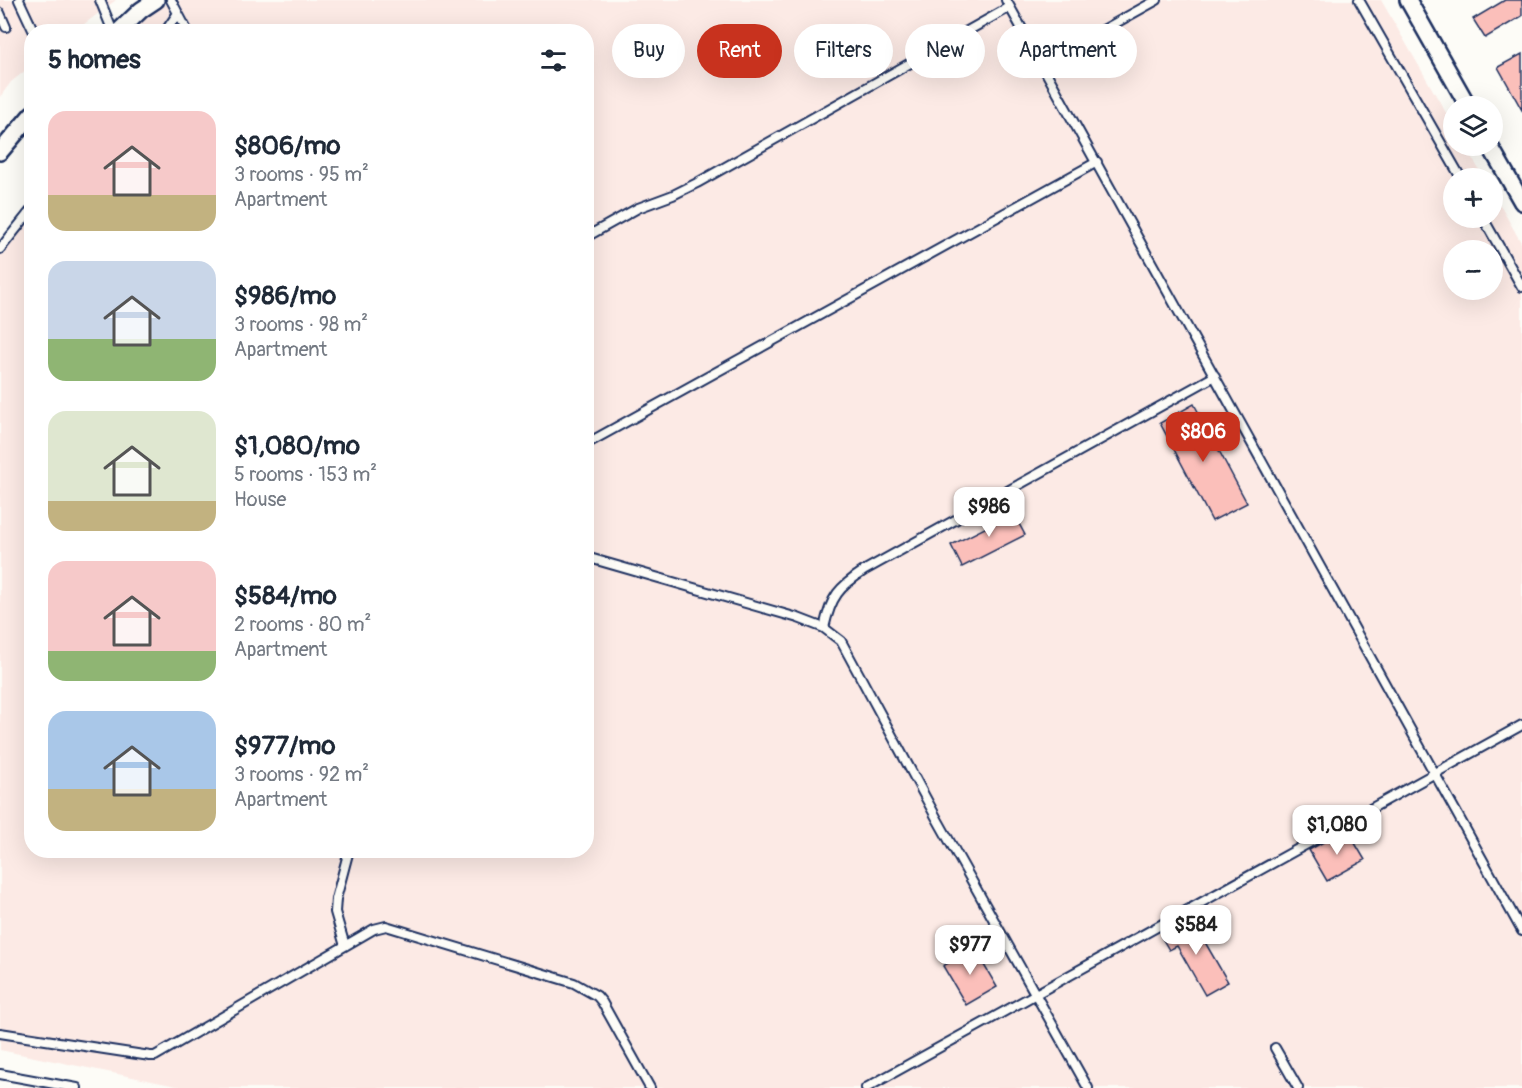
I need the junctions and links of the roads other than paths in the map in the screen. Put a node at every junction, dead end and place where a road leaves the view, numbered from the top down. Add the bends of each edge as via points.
1 (19, 0) edge
2 (100, 0) edge
3 (156, 0) edge
4 (171, 0) edge
5 (1156, 0) edge
6 (1359, 0) edge
7 (1408, 0) edge
8 (1008, 3) edge
9 (0, 13) edge
10 (178, 13) junction
11 (30, 24) edge
12 (110, 24) edge
13 (126, 24) edge
14 (170, 24) edge
15 (184, 24) edge
16 (1020, 24) edge
17 (1113, 24) edge
18 (6, 27) dead end
19 (1050, 78) edge
20 (1462, 96) edge
21 (24, 124) edge
22 (0, 152) edge
23 (1496, 156) edge
24 (1097, 162) junction
25 (1455, 168) edge
26 (1522, 202) edge
27 (24, 218) edge
28 (1489, 228) edge
29 (594, 233) edge
30 (0, 249) edge
31 (1522, 287) edge
32 (1215, 376) junction
33 (594, 440) edge
34 (594, 559) edge
35 (824, 627) junction
36 (1522, 725) edge
37 (1435, 773) junction
38 (347, 858) edge
39 (1522, 931) edge
40 (345, 946) junction
41 (1036, 993) junction
42 (0, 1034) edge
43 (1275, 1048) dead end
44 (0, 1074) edge
45 (77, 1088) edge
46 (651, 1088) edge
47 (866, 1088) edge
48 (1088, 1088) edge
49 (1298, 1088) edge

1 - 11 lane
2 - 12 lane
3 - 13 street
4 - 10 lane
5 - 17 lane
6 - 25 lane
7 - 20 street
8 - 16 lane
8 - 29 lane via 697,183 638,208
9 - 18 lane
10 - 14 lane
10 - 15 lane
19 - 24 lane
21 - 22 street
23 - 26 street
24 - 32 lane
24 - 33 lane
27 - 30 lane
28 - 31 lane
32 - 35 lane via 865,570 844,584 829,607
32 - 37 lane
34 - 35 lane
35 - 41 lane via 841,640
36 - 37 lane
37 - 39 lane
37 - 41 lane
38 - 40 lane via 335,912
40 - 42 lane via 155,1056
40 - 46 lane via 386,926 574,982 602,1002
41 - 47 lane
41 - 48 lane
43 - 49 lane
44 - 45 lane

